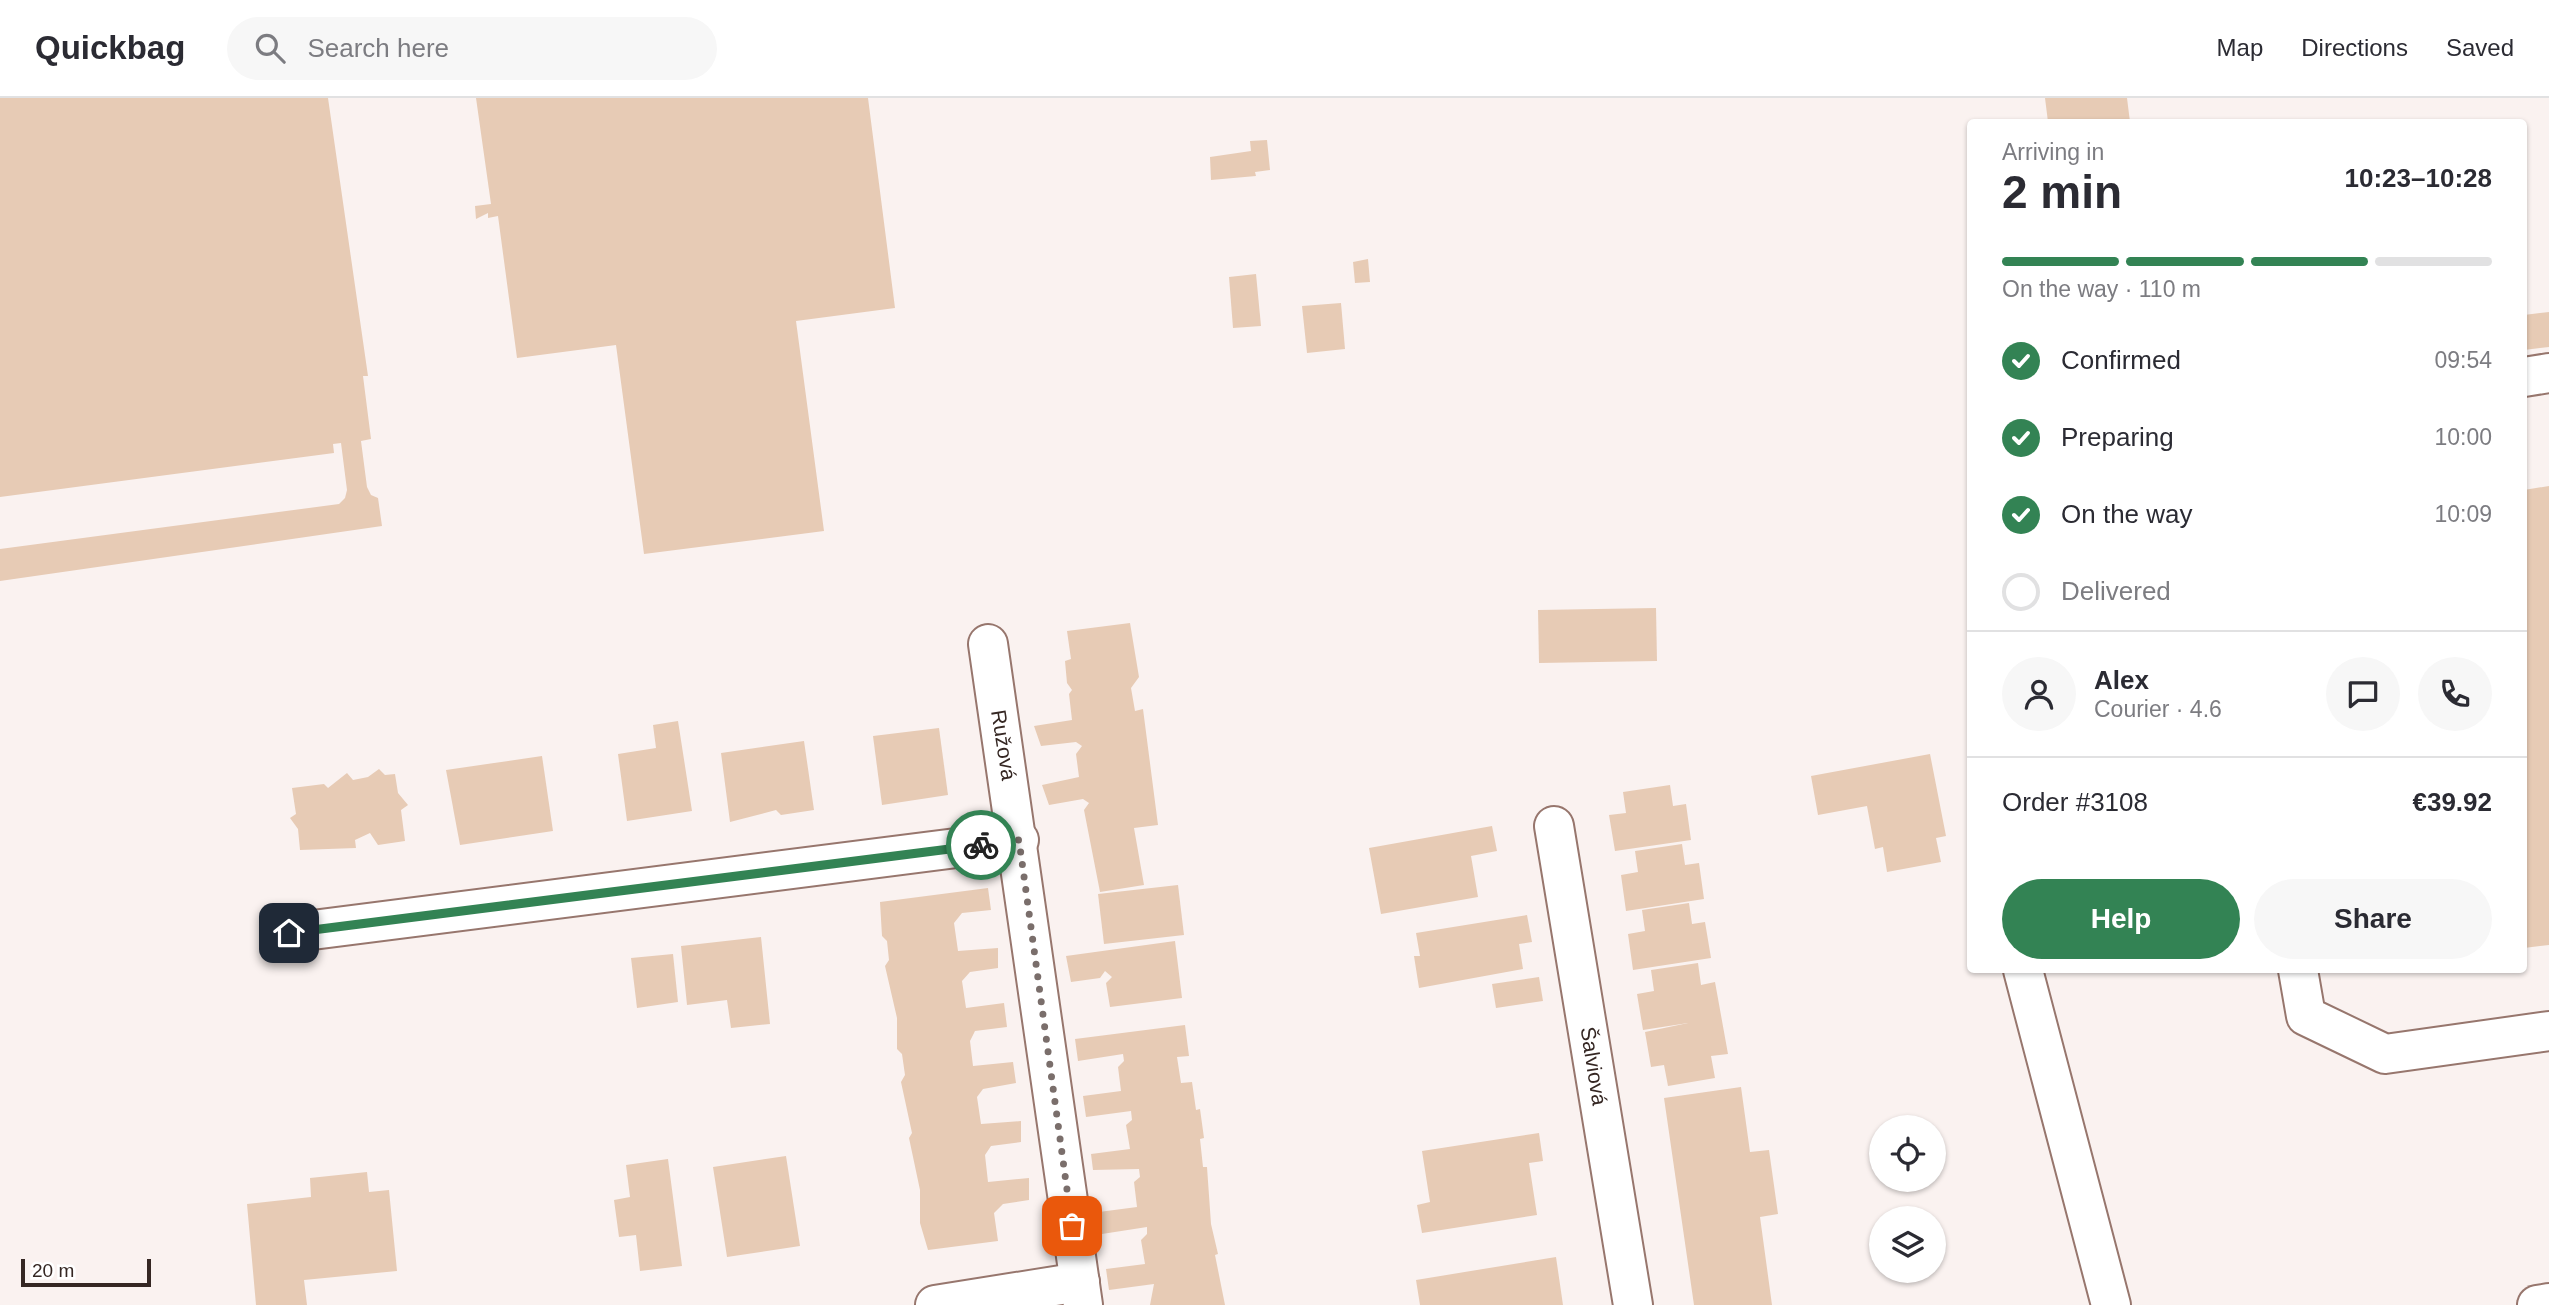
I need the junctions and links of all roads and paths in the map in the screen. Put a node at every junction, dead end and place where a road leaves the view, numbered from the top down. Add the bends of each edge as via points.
1 (2549, 373) edge
2 (2527, 377) edge
3 (988, 643) dead end
4 (1554, 826) dead end
5 (1019, 840) junction
6 (289, 933) dead end
7 (2299, 973) edge
8 (2034, 975) edge
9 (2549, 1031) edge
10 (1081, 1293) edge
11 (2549, 1303) edge
12 (935, 1305) edge
13 (1633, 1305) edge
14 (2111, 1305) edge
15 (2539, 1305) edge

1 - 2 street
3 - 5 street, Ružová
4 - 13 street, Šalviová
5 - 6 street
5 - 10 street, Ružová
7 - 9 street via 2306,1016 2385,1054
8 - 14 street
10 - 12 street
11 - 15 street

